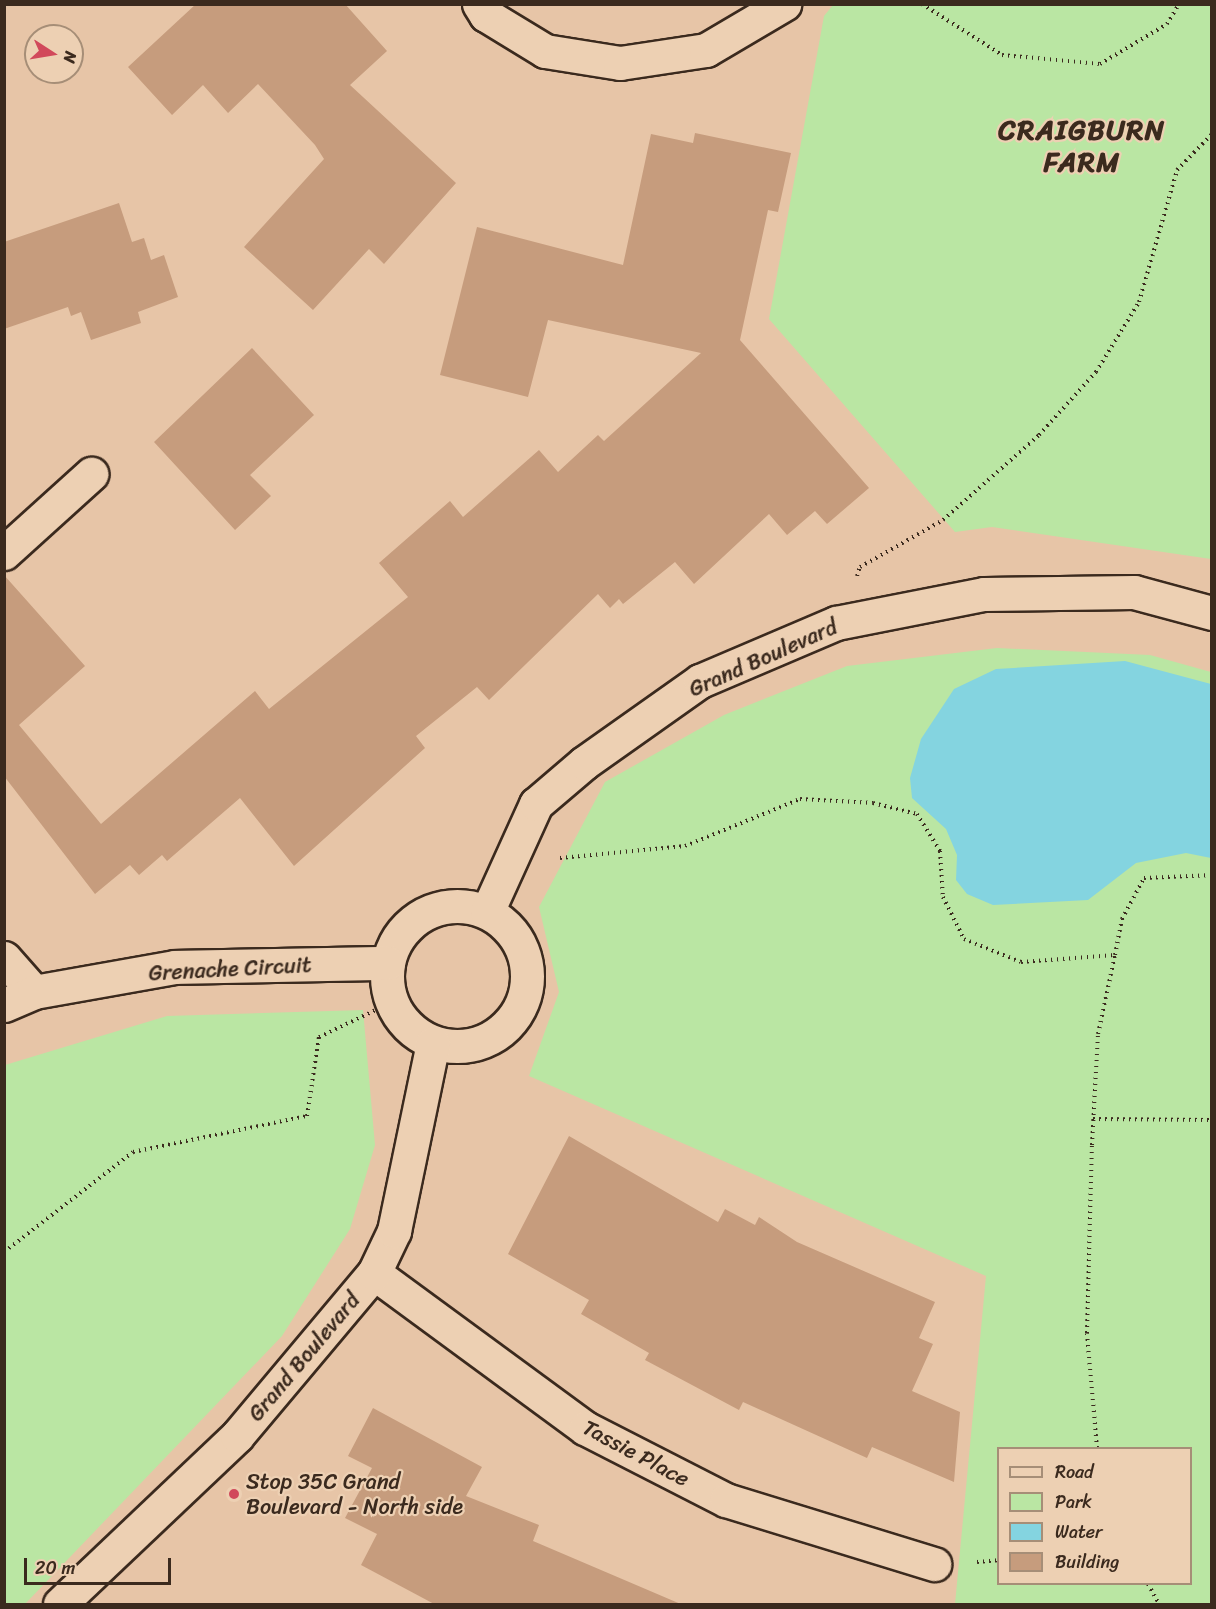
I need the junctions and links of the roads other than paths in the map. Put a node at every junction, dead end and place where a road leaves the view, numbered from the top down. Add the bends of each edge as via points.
1 (479, 4) edge
2 (784, 4) edge
3 (91, 474) dead end
4 (4, 553) edge
5 (1212, 613) edge
6 (487, 912) junction
7 (4, 958) edge
8 (388, 963) junction
9 (34, 992) junction
10 (4, 1005) edge
11 (434, 1043) junction
12 (374, 1273) junction
13 (934, 1564) dead end
14 (60, 1605) edge

1 - 2 street via 486,15 545,51 620,63 706,50
3 - 4 street
5 - 6 street, Grand Boulevard via 1134,592 984,594 836,623 700,681 584,763 536,804
6 - 8 street via 456,907 425,914 407,926
6 - 11 street via 507,926 527,968 517,1014 480,1043 457,1048
7 - 9 street
8 - 9 street, Grenache Circuit via 175,967
8 - 11 street via 391,1003 415,1034
9 - 10 street, Grenache Circuit
11 - 12 street, Grand Boulevard via 394,1231
12 - 13 street, Tassie Place via 595,1433 726,1500
12 - 14 street, Grand Boulevard via 237,1436

